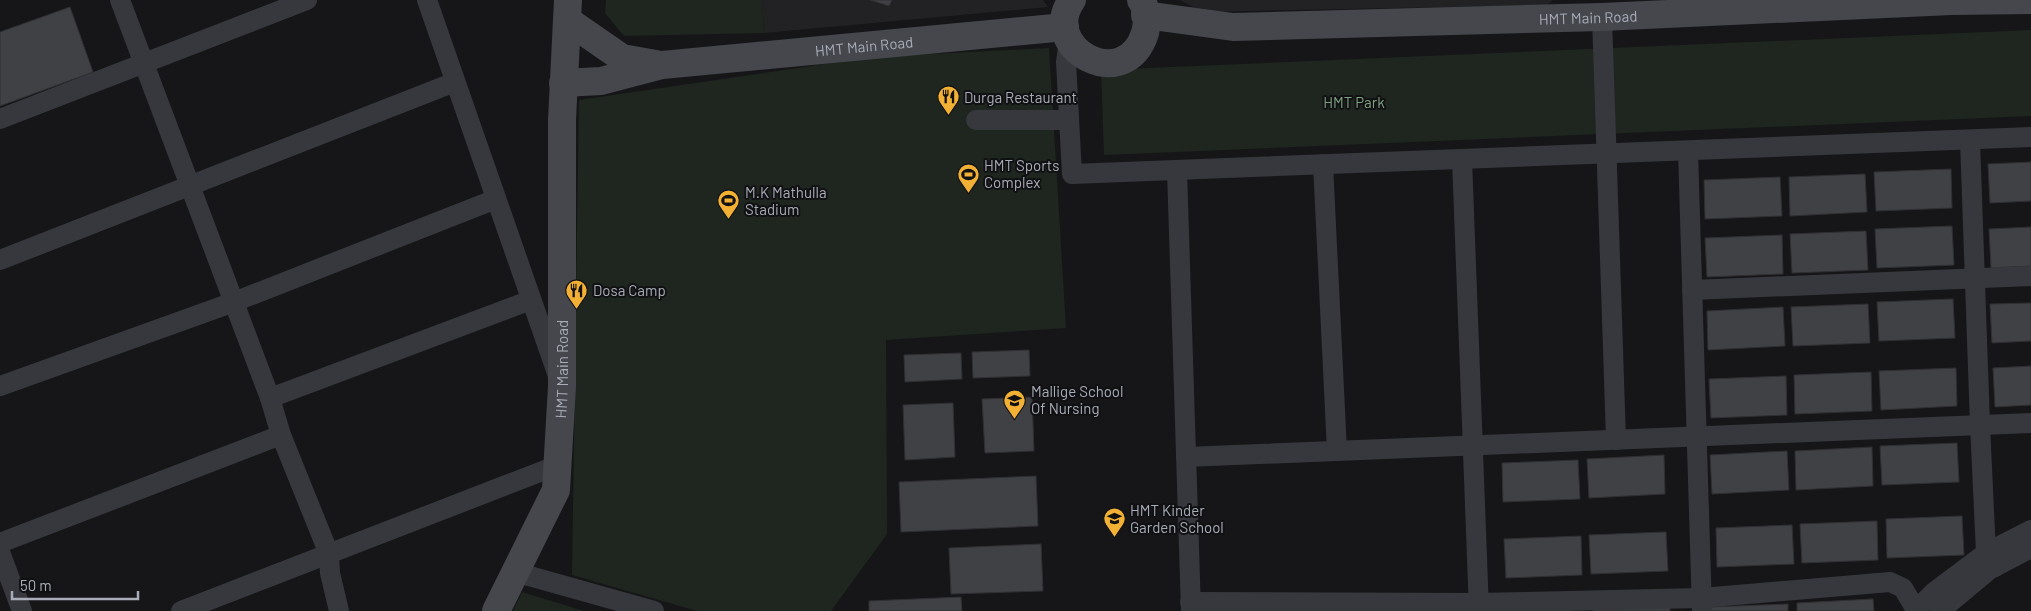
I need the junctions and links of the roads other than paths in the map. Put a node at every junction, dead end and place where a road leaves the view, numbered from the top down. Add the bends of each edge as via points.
1 (120, 0) edge
2 (307, 0) edge
3 (426, 0) edge
4 (1072, 0) edge
5 (2031, 0) edge
6 (1143, 7) edge
7 (567, 10) edge
8 (1602, 17) junction
9 (1067, 33) junction
10 (144, 64) junction
11 (662, 65) junction
12 (455, 82) junction
13 (563, 83) junction
14 (0, 119) edge
15 (976, 120) dead end
16 (1069, 120) junction
17 (2031, 137) edge
18 (1970, 140) junction
19 (1688, 150) junction
20 (1606, 154) junction
21 (1462, 159) junction
22 (1323, 164) junction
23 (1177, 170) junction
24 (190, 187) junction
25 (496, 199) junction
26 (0, 260) edge
27 (2031, 276) edge
28 (1974, 278) junction
29 (1692, 290) junction
30 (531, 300) junction
31 (234, 302) junction
32 (0, 386) edge
33 (562, 386) junction
34 (270, 398) junction
35 (2031, 423) edge
36 (1980, 425) junction
37 (281, 435) junction
38 (1696, 436) junction
39 (1616, 440) junction
40 (1473, 445) junction
41 (1337, 451) junction
42 (1186, 457) junction
43 (558, 465) junction
44 (2031, 530) edge
45 (0, 543) edge
46 (2031, 548) edge
47 (0, 552) edge
48 (329, 554) junction
49 (1990, 560) junction
50 (515, 572) junction
51 (1702, 605) edge
52 (1190, 606) edge
53 (1478, 607) edge
54 (1916, 610) edge
55 (22, 611) edge
56 (181, 611) edge
57 (339, 611) edge
58 (496, 611) edge
59 (654, 611) edge
60 (1940, 611) edge

1 - 10 street
2 - 10 street
3 - 12 street
4 - 9 street via 1065,18
5 - 8 street, HMT Main Road
6 - 8 street, HMT Main Road via 1233,27
6 - 9 street via 1147,28 1142,44 1119,62 1104,64 1090,60 1078,52
7 - 11 street, HMT Main Road via 622,58
7 - 13 street, HMT Main Road
8 - 20 street
9 - 11 street, HMT Main Road
9 - 16 street
10 - 14 street
10 - 24 street
11 - 13 street, HMT Main Road via 602,81
12 - 24 street
12 - 25 street
13 - 33 street, HMT Main Road
15 - 16 street
16 - 23 street via 1072,174
17 - 18 street
18 - 19 street
18 - 28 street
19 - 20 street
19 - 29 street
20 - 21 street
20 - 39 street
21 - 22 street
21 - 40 street
22 - 23 street
22 - 41 street
23 - 42 street
24 - 26 street
24 - 31 street
25 - 30 street
25 - 31 street
27 - 28 street
28 - 29 street
28 - 36 street
29 - 38 street
30 - 33 street
30 - 34 street
31 - 32 street
31 - 34 street
33 - 43 street, HMT Main Road
34 - 37 street
35 - 36 street
36 - 38 street
36 - 49 street
37 - 45 street
37 - 48 street
38 - 39 street
38 - 51 street
39 - 40 street
40 - 41 street
40 - 53 street
41 - 42 street
42 - 52 street
43 - 48 street
43 - 50 street, HMT Main Road via 556,490
44 - 49 street
46 - 49 street
47 - 55 street
48 - 56 street
48 - 57 street
49 - 54 street via 1934,592
49 - 60 street
50 - 58 street, HMT Main Road
50 - 59 street
51 - 53 street
51 - 54 street via 1890,582 1903,588
52 - 53 street

